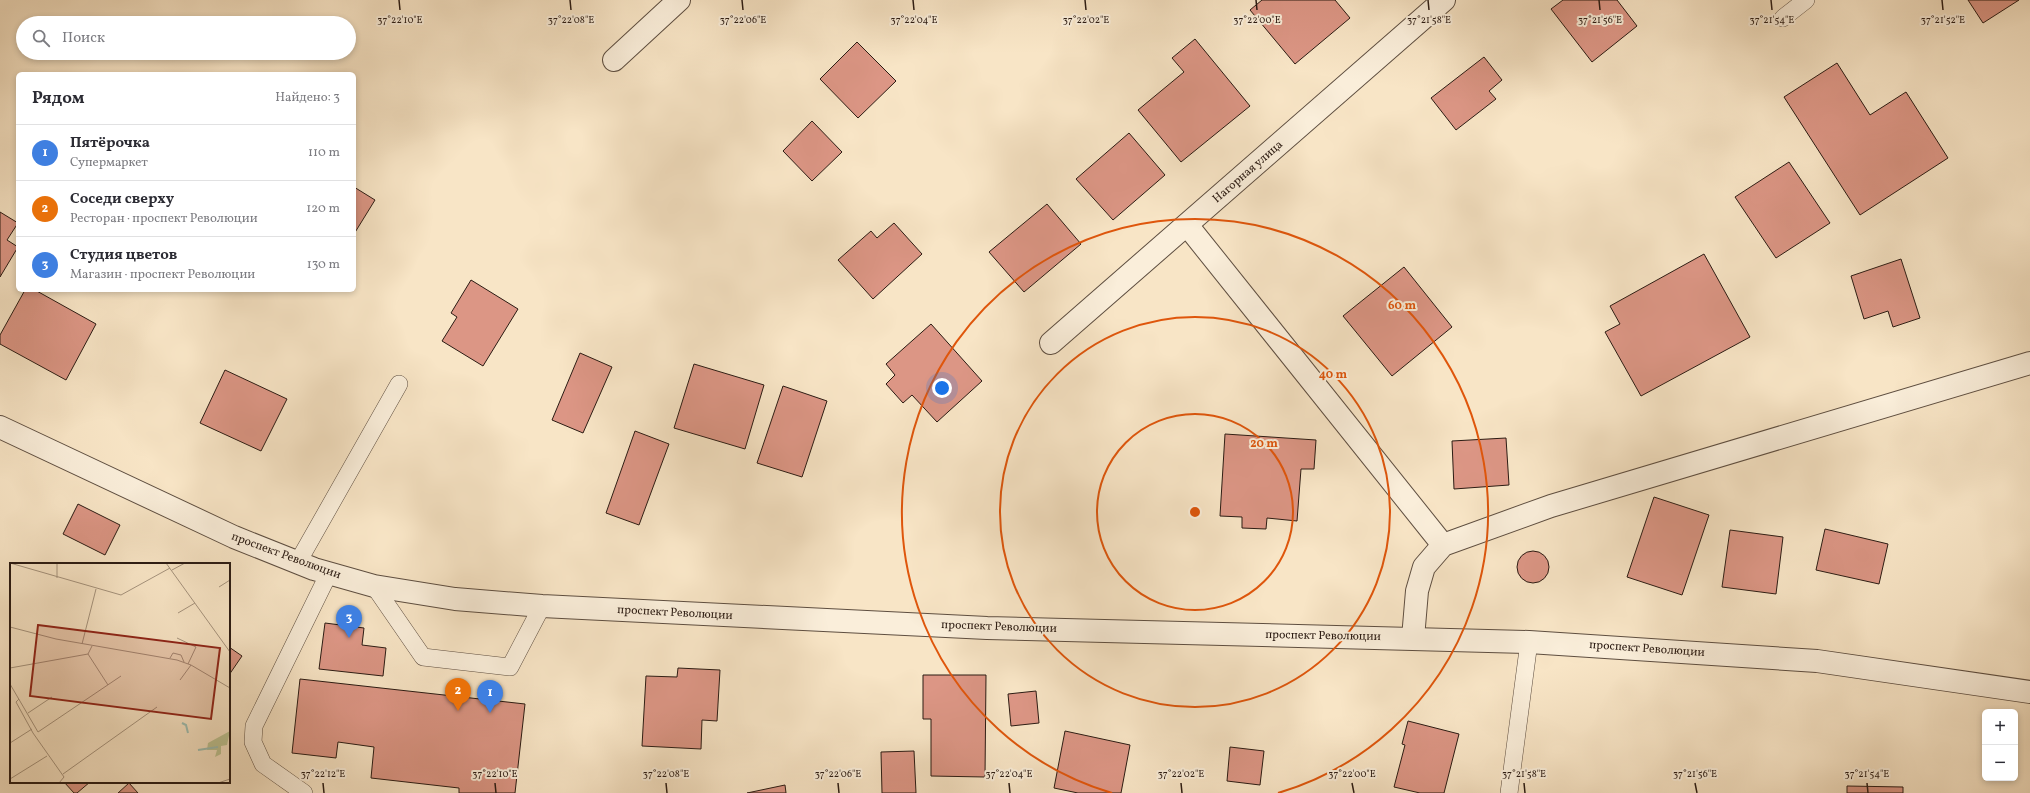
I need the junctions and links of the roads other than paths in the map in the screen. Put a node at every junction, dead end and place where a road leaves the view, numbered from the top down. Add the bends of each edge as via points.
1 (679, 0) edge
2 (1444, 0) edge
3 (1806, 0) edge
4 (1783, 18) dead end
5 (614, 60) dead end
6 (1187, 225) junction
7 (1050, 343) dead end
8 (2030, 363) edge
9 (399, 384) dead end
10 (0, 427) edge
11 (1443, 545) junction
12 (298, 562) junction
13 (329, 573) junction
14 (374, 586) junction
15 (542, 606) junction
16 (1412, 638) junction
17 (1529, 642) junction
18 (2030, 692) edge
19 (304, 793) edge
20 (1509, 793) edge

1 - 5 street
2 - 6 street, Нагорная улица
3 - 4 lane
6 - 7 street, Нагорная улица
6 - 11 street
8 - 11 street via 1551,506
9 - 12 lane
10 - 12 street, проспект Революции via 234,537
11 - 16 street via 1424,567 1417,591
12 - 13 street, проспект Революции
13 - 14 street, проспект Революции
13 - 19 lane via 254,726 253,742 263,764
14 - 15 street, проспект Революции via 455,599
14 - 15 lane via 423,657 430,658 510,667
15 - 16 street, проспект Революции via 987,628
16 - 17 street, проспект Революции
17 - 18 street, проспект Революции via 1817,661
17 - 20 lane

